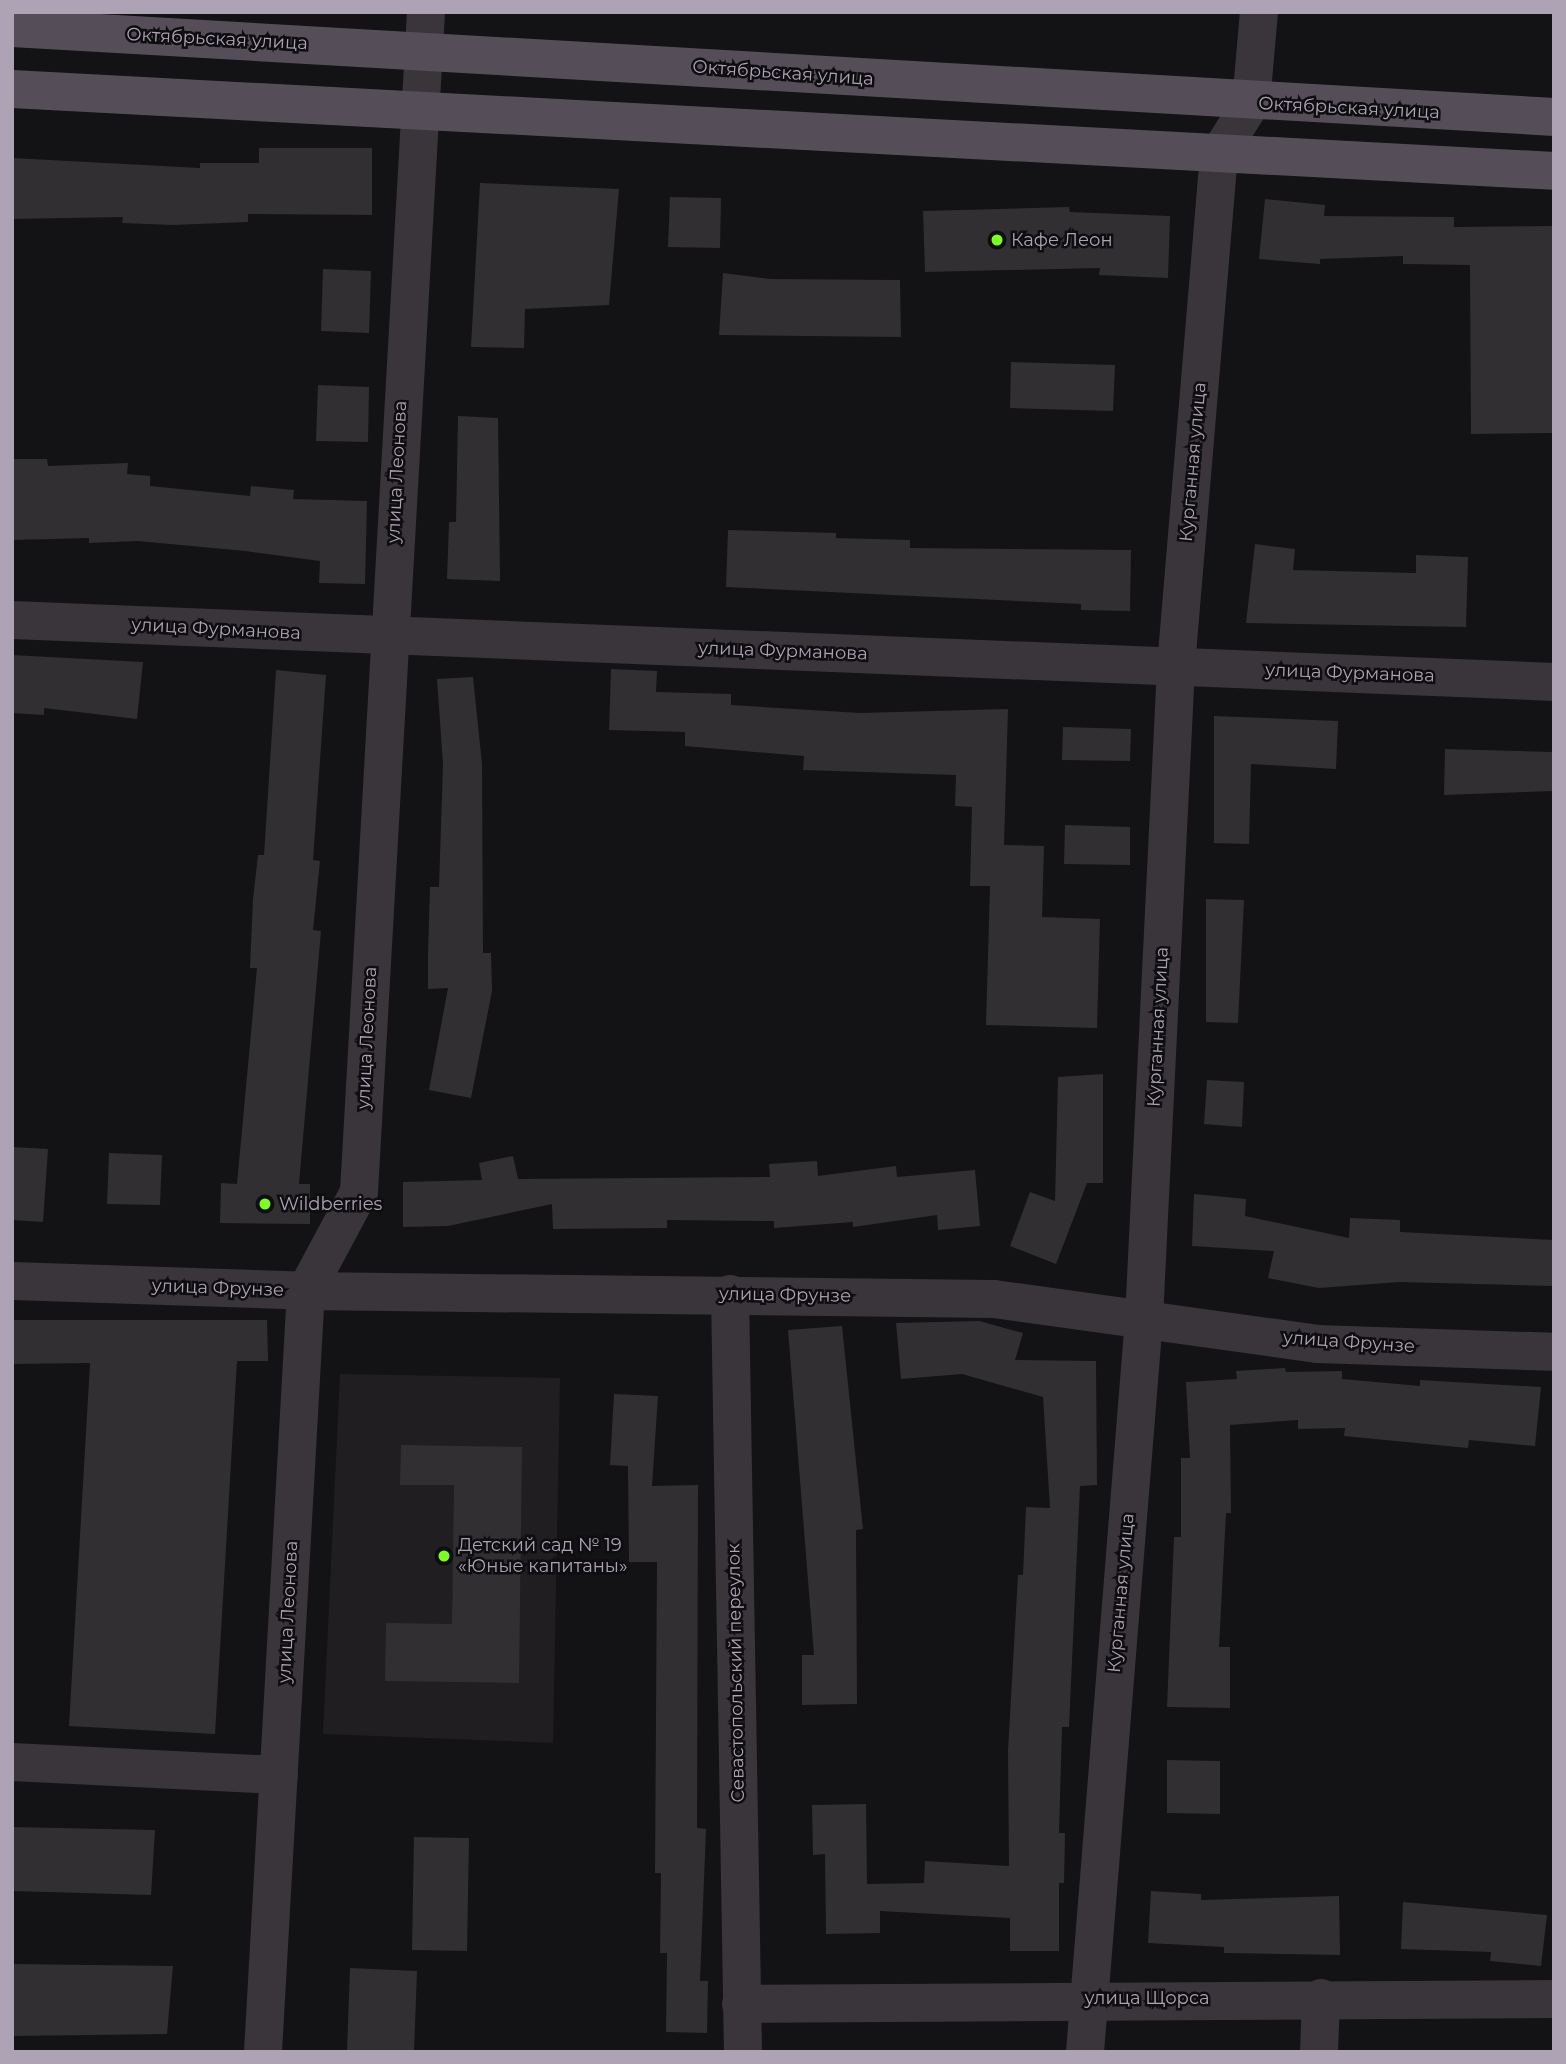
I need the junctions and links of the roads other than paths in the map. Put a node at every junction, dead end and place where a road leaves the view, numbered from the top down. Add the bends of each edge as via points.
1 (426, 12) edge
2 (1259, 12) edge
3 (12, 28) edge
4 (423, 50) junction
5 (12, 89) edge
6 (1251, 103) junction
7 (419, 112) junction
8 (1554, 117) edge
9 (1219, 154) junction
10 (1554, 171) edge
11 (12, 620) edge
12 (388, 637) junction
13 (1176, 666) junction
14 (1554, 682) edge
15 (12, 1281) edge
16 (306, 1291) junction
17 (730, 1293) junction
18 (1144, 1319) junction
19 (1554, 1352) edge
20 (12, 1762) edge
21 (279, 1775) junction
22 (1087, 1998) junction
23 (1321, 1998) junction
24 (1554, 1998) edge
25 (741, 2004) junction
26 (264, 2052) edge
27 (743, 2052) edge
28 (1085, 2052) edge
29 (1319, 2052) edge

1 - 4 street, улица Леонова
2 - 6 street, Курганная улица
3 - 4 main road, Октябрьская улица
4 - 6 main road, Октябрьская улица
4 - 7 street, улица Леонова
5 - 7 main road
6 - 8 main road, Октябрьская улица
6 - 9 street, Курганная улица
7 - 9 main road
7 - 12 street, улица Леонова
9 - 10 main road
9 - 13 street, Курганная улица
11 - 12 street, улица Фурманова
12 - 13 street, улица Фурманова
12 - 16 street, улица Леонова via 359,1192
13 - 14 street, улица Фурманова
13 - 18 street, Курганная улица
15 - 16 street, улица Фрунзе
16 - 17 street, улица Фрунзе
16 - 21 street, улица Леонова
17 - 18 street, улица Фрунзе via 994,1299
17 - 25 street, Севастопольский переулок
18 - 19 street, улица Фрунзе via 1317,1343
18 - 22 street, Курганная улица
20 - 21 street
21 - 26 street, улица Леонова
22 - 23 street, улица Щорса
22 - 25 street, улица Щорса
22 - 28 street, Курганная улица
23 - 24 street, улица Щорса
23 - 29 street
25 - 27 street, Севастопольский переулок

